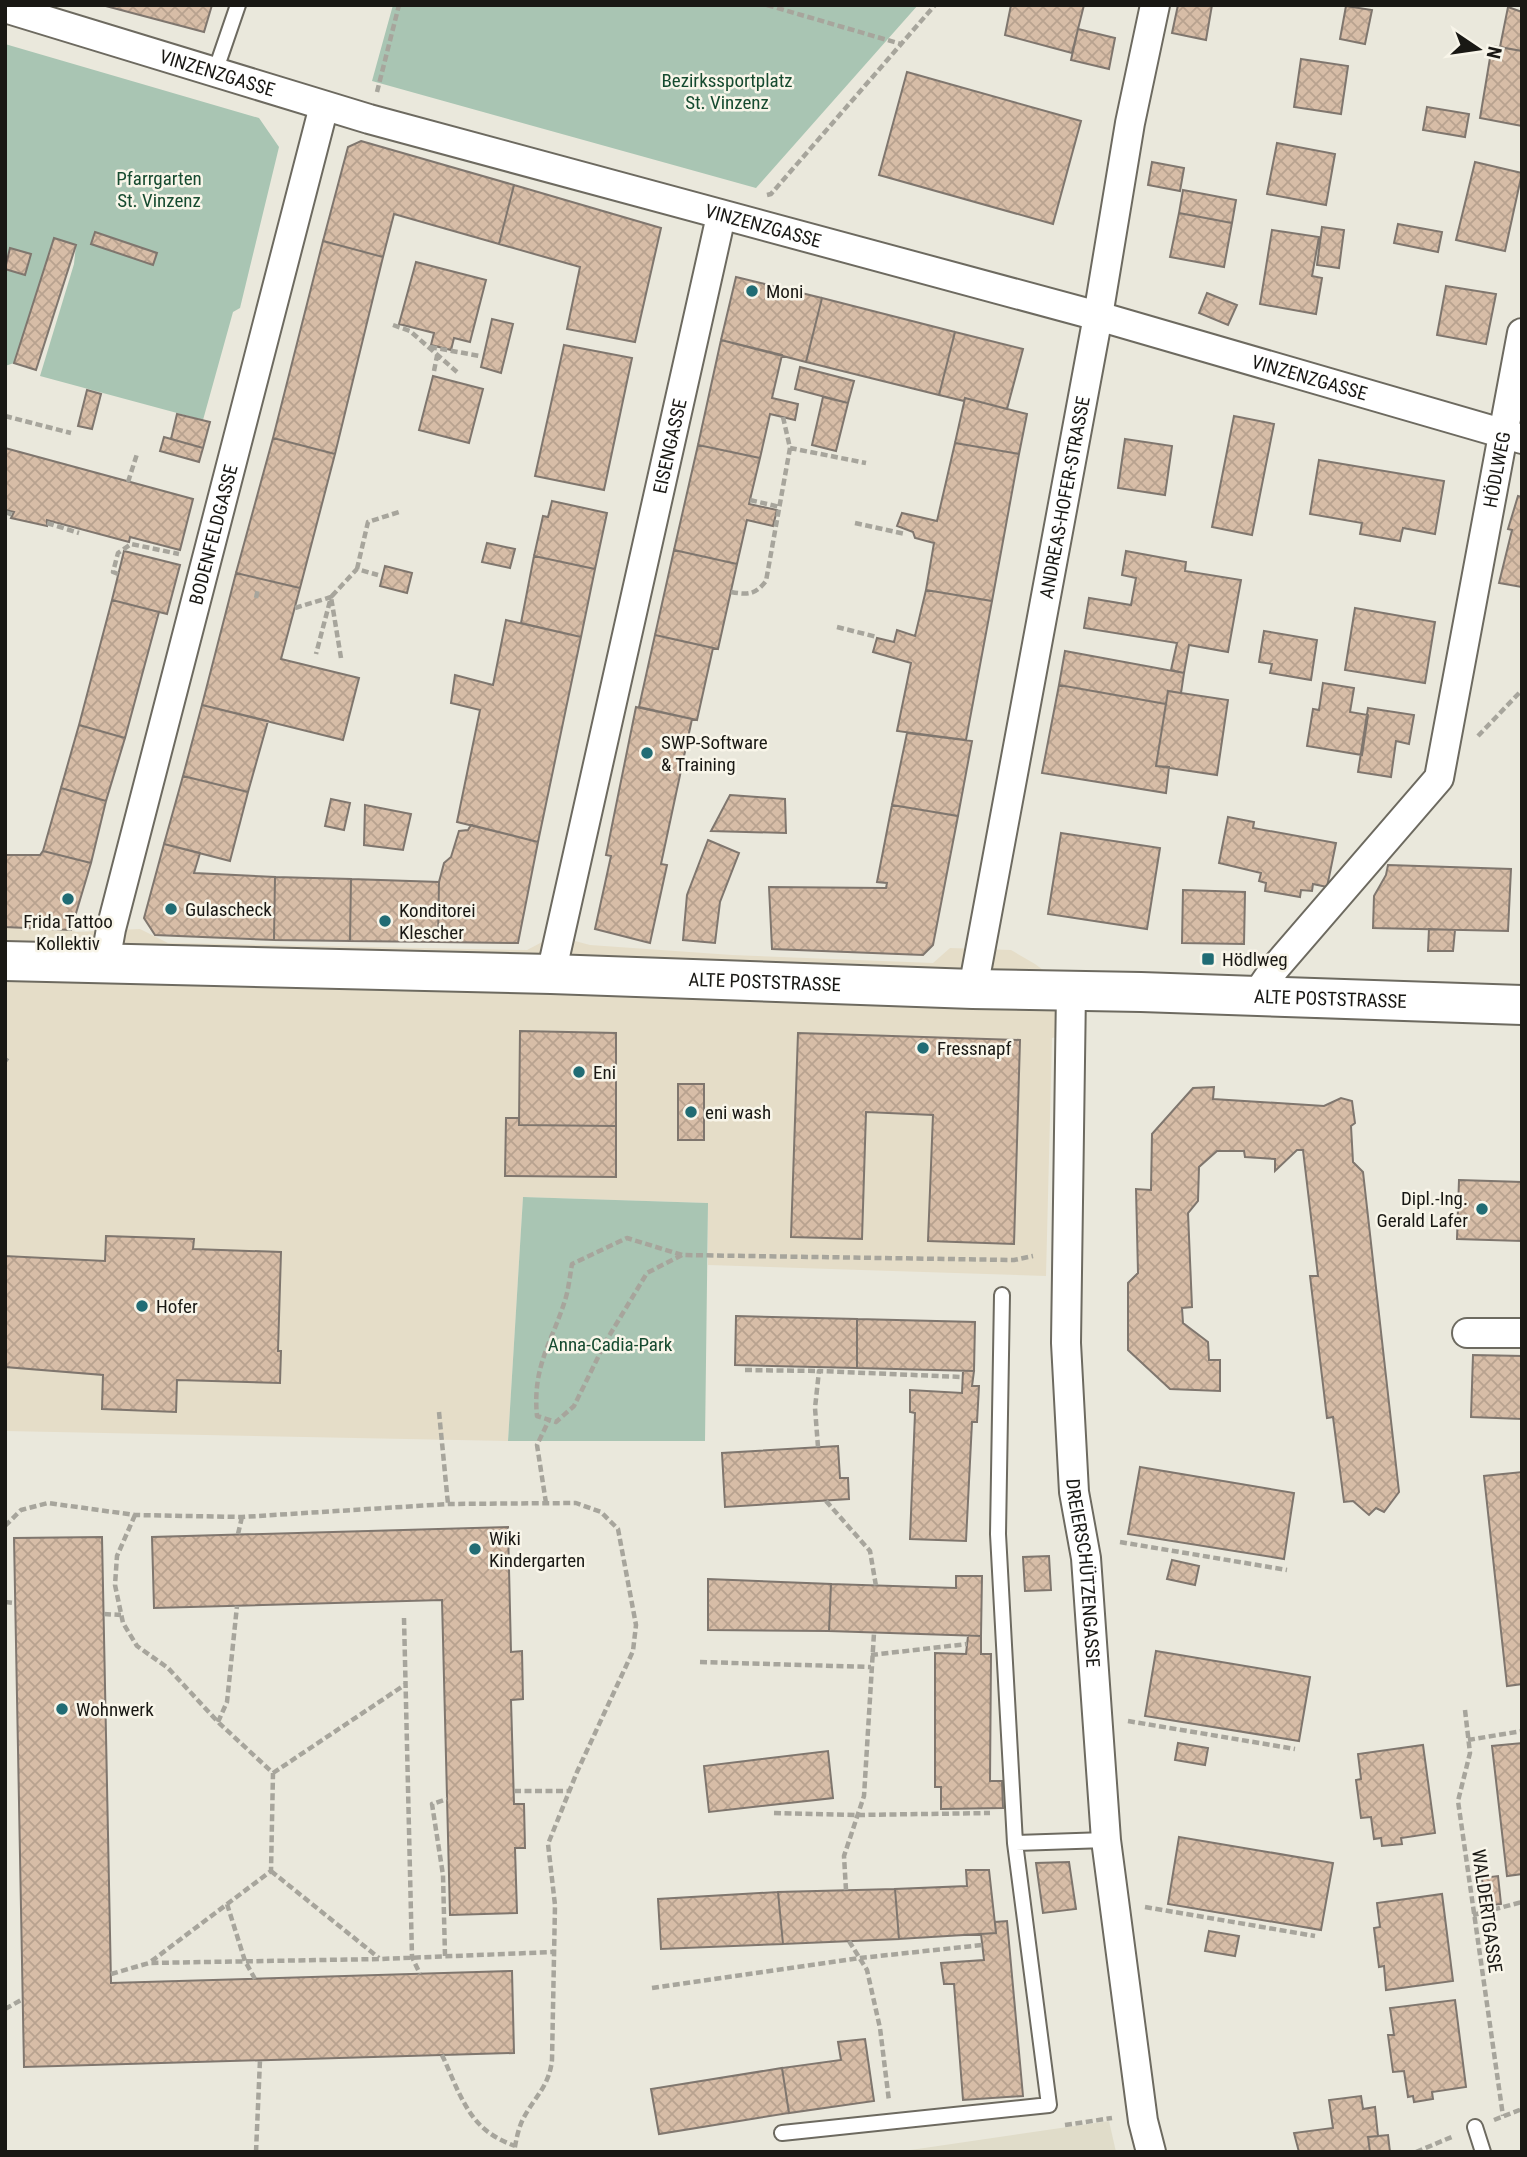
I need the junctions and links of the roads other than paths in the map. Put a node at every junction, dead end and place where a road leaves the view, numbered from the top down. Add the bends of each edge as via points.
1 (238, 5) edge
2 (1155, 5) edge
3 (5, 8) edge
4 (215, 72) junction
5 (324, 106) junction
6 (721, 216) junction
7 (1098, 316) junction
8 (1522, 333) edge
9 (1512, 436) edge
10 (5, 961) edge
11 (105, 962) junction
12 (551, 974) junction
13 (973, 989) junction
14 (1071, 991) junction
15 (1255, 997) junction
16 (1522, 1005) edge
17 (1002, 1294) dead end
18 (1467, 1333) dead end
19 (1522, 1333) edge
20 (1106, 1840) junction
21 (1015, 1843) junction
22 (1475, 2127) dead end
23 (782, 2133) dead end
24 (1151, 2152) edge
25 (1483, 2152) edge

1 - 4 lane
2 - 7 street, ANDREAS-HOFER-STRASSE
3 - 4 street, VINZENZGASSE
4 - 5 street, VINZENZGASSE
5 - 6 street, VINZENZGASSE
5 - 11 street, BODENFELDGASSE
6 - 7 street, VINZENZGASSE
6 - 12 street, EISENGASSE
7 - 9 street, VINZENZGASSE
7 - 13 street, ANDREAS-HOFER-STRASSE
8 - 9 street, HÖDLWEG
9 - 15 street, HÖDLWEG via 1439,778
10 - 11 main road, ALTE POSTSTRASSE
11 - 12 main road, ALTE POSTSTRASSE
12 - 13 main road, ALTE POSTSTRASSE
13 - 14 main road, ALTE POSTSTRASSE
14 - 15 main road, ALTE POSTSTRASSE
14 - 20 street, DREIERSCHÜTZENGASSE via 1066,1343 1074,1492 1086,1558
15 - 16 main road, ALTE POSTSTRASSE
17 - 21 lane via 998,1534
18 - 19 street
20 - 21 lane
20 - 24 street, DREIERSCHÜTZENGASSE
21 - 23 lane via 1049,2105
22 - 25 lane

